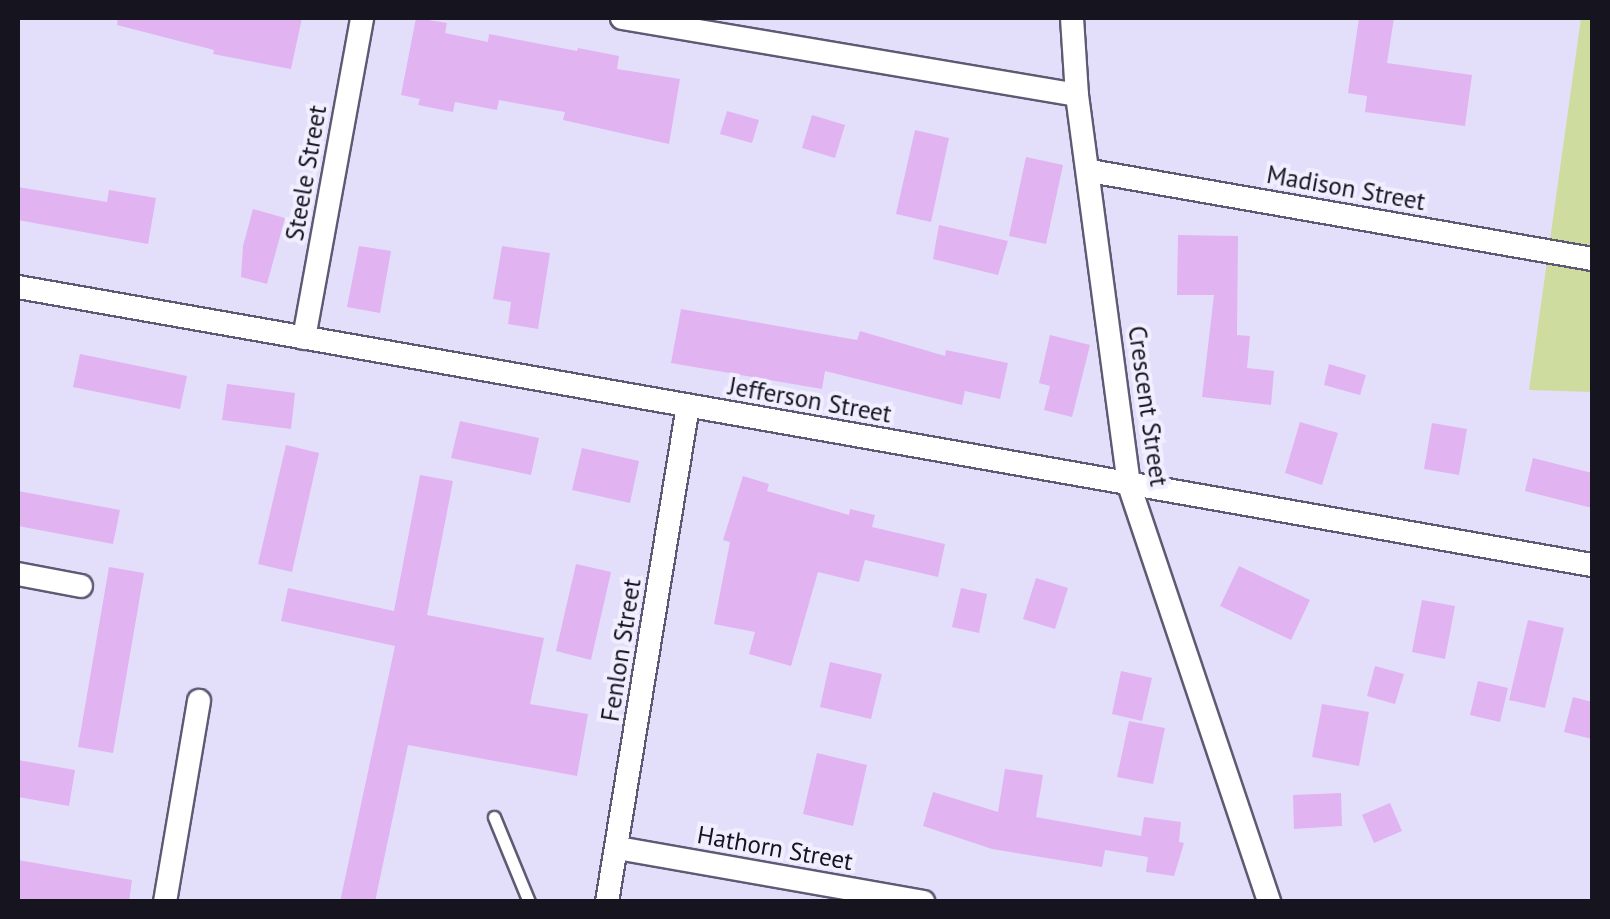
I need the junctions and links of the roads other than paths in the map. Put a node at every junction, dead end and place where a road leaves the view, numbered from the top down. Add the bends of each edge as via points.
1 (362, 18) edge
2 (622, 18) edge
3 (1072, 18) edge
4 (1077, 95) junction
5 (1090, 171) junction
6 (1592, 259) edge
7 (18, 287) edge
8 (304, 338) junction
9 (688, 406) junction
10 (1128, 485) junction
11 (1592, 565) edge
12 (18, 574) edge
13 (81, 586) dead end
14 (199, 701) dead end
15 (494, 816) dead end
16 (618, 848) junction
17 (165, 902) edge
18 (529, 902) edge
19 (607, 902) edge
20 (923, 902) edge
21 (1269, 902) edge

1 - 8 street, Steele Street
2 - 4 street
3 - 4 street, Crescent Street
4 - 5 street, Crescent Street
5 - 6 street, Madison Street
5 - 10 street, Crescent Street
7 - 8 street, Jefferson Street
8 - 9 street, Jefferson Street
9 - 10 street, Jefferson Street
9 - 16 street, Fenlon Street
10 - 11 street, Jefferson Street
10 - 21 street, Crescent Street
12 - 13 street
14 - 17 street
15 - 18 lane
16 - 19 street, Fenlon Street
16 - 20 street, Hathorn Street

